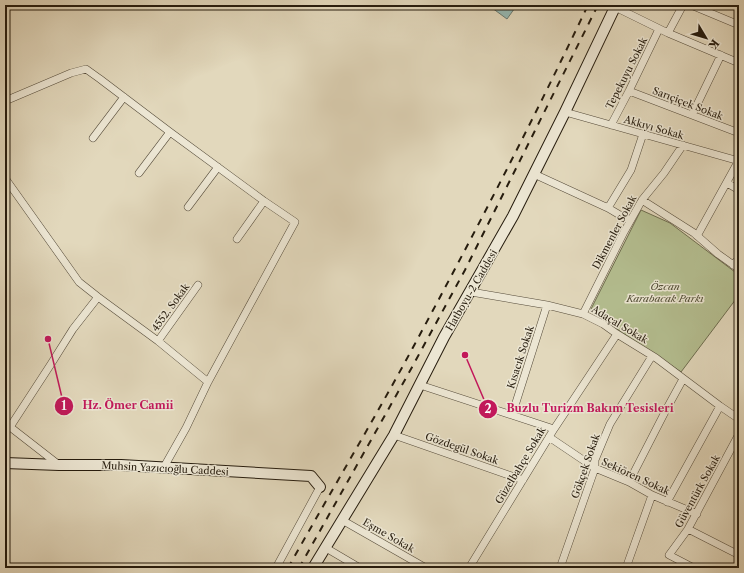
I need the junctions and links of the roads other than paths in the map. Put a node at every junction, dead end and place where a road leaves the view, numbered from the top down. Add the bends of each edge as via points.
1 (682, 5) edge
2 (691, 5) edge
3 (615, 6) edge
4 (739, 24) edge
5 (659, 29) junction
6 (668, 33) junction
7 (721, 55) junction
8 (739, 63) edge
9 (629, 91) junction
10 (124, 97) junction
11 (5, 101) edge
12 (565, 112) junction
13 (692, 115) junction
14 (610, 125) junction
15 (170, 132) junction
16 (739, 133) edge
17 (643, 134) junction
18 (93, 138) dead end
19 (683, 145) junction
20 (739, 160) edge
21 (218, 166) junction
22 (139, 173) dead end
23 (534, 174) junction
24 (5, 179) edge
25 (727, 184) junction
26 (739, 190) edge
27 (642, 200) junction
28 (264, 201) junction
29 (188, 206) dead end
30 (608, 208) junction
31 (630, 221) junction
32 (697, 236) junction
33 (237, 239) dead end
34 (739, 258) edge
35 (736, 267) edge
36 (198, 285) dead end
37 (471, 292) junction
38 (98, 297) junction
39 (547, 306) junction
40 (583, 314) junction
41 (617, 334) junction
42 (158, 341) junction
43 (652, 356) junction
44 (683, 380) junction
45 (208, 382) junction
46 (420, 385) junction
47 (720, 406) junction
48 (512, 415) junction
49 (739, 419) edge
50 (8, 425) edge
51 (554, 430) junction
52 (394, 434) junction
53 (739, 434) edge
54 (550, 437) junction
55 (5, 463) edge
56 (59, 465) junction
57 (164, 467) junction
58 (595, 468) junction
59 (523, 480) junction
60 (630, 482) junction
61 (320, 487) joint
62 (652, 495) junction
63 (667, 502) junction
64 (696, 514) junction
65 (342, 520) junction
66 (688, 529) junction
67 (326, 548) junction
68 (739, 555) edge
69 (276, 568) edge
70 (313, 568) edge
71 (360, 568) edge
72 (426, 568) edge
73 (469, 568) edge
74 (560, 568) edge
75 (626, 568) edge
76 (694, 568) edge

1 - 6 street
2 - 4 street
3 - 5 street
3 - 12 main road, Hatboyu-2 Caddesi
5 - 6 street
5 - 9 street, Tepekuyu Sokak
6 - 7 street
7 - 8 street
7 - 13 street
9 - 13 street, Sarıçiçek Sokak
9 - 14 street, Tepekuyu Sokak
10 - 11 street via 89,71 82,69
10 - 15 street
10 - 18 street
12 - 14 street, Akkıyı Sokak
12 - 23 main road, Hatboyu-2 Caddesi
13 - 16 street, Sarıçiçek Sokak
14 - 17 street, Akkıyı Sokak
15 - 21 street
15 - 22 street
17 - 19 street, Akkıyı Sokak
17 - 30 street via 631,170
19 - 20 street, Akkıyı Sokak
19 - 27 street, Dikmenler Sokak via 664,174
20 - 25 street
21 - 28 street
21 - 29 street
23 - 30 street
23 - 37 main road, Hatboyu-2 Caddesi
24 - 38 street via 79,282
25 - 26 street
25 - 32 street
27 - 31 street, Dikmenler Sokak
27 - 32 street
28 - 33 street
28 - 45 street via 295,222
30 - 31 street
31 - 40 street, Dikmenler Sokak
32 - 35 street
34 - 35 street
36 - 42 street, 4552. Sokak
37 - 39 street, Adaçal Sokak
37 - 46 main road, Hatboyu-2 Caddesi via 444,337
38 - 42 street
38 - 50 street via 73,329
39 - 40 street, Adaçal Sokak
39 - 48 street, Kısacık Sokak
40 - 41 street, Adaçal Sokak
41 - 43 street, Adaçal Sokak
41 - 51 street, Güzelbahçe Sokak
42 - 45 street
43 - 44 street, Adaçal Sokak
43 - 58 street, Gökçek Sokak via 610,424 595,460
44 - 47 street, Adaçal Sokak
44 - 60 street
45 - 57 street
46 - 48 street
46 - 52 main road, Hatboyu-2 Caddesi
47 - 49 street, Adaçal Sokak
47 - 63 street
48 - 51 street
50 - 56 street
51 - 54 street, Güzelbahçe Sokak
52 - 59 street, Gözdegül Sokak
52 - 65 main road, Hatboyu-2 Caddesi
53 - 64 street, Güventürk Sokak
54 - 58 street, Sekiören Sokak
54 - 59 street, Güzelbahçe Sokak
55 - 56 main road, Muhsin Yazıcıoğlu Caddesi
56 - 57 main road, Muhsin Yazıcıoğlu Caddesi
57 - 61 main road, Muhsin Yazıcıoğlu Caddesi via 311,476
58 - 60 street, Sekiören Sokak
58 - 74 street, Gökçek Sokak
59 - 73 street, Güzelbahçe Sokak
60 - 62 street, Sekiören Sokak
61 - 69 street
62 - 63 street, Sekiören Sokak
62 - 75 street
63 - 64 street, Sekiören Sokak
64 - 66 street, Güventürk Sokak
65 - 67 main road, Hatboyu-2 Caddesi
65 - 72 street, Eşme Sokak
66 - 68 street
66 - 76 street, Güventürk Sokak via 669,555
67 - 70 main road, Hatboyu-2 Caddesi
67 - 71 street

